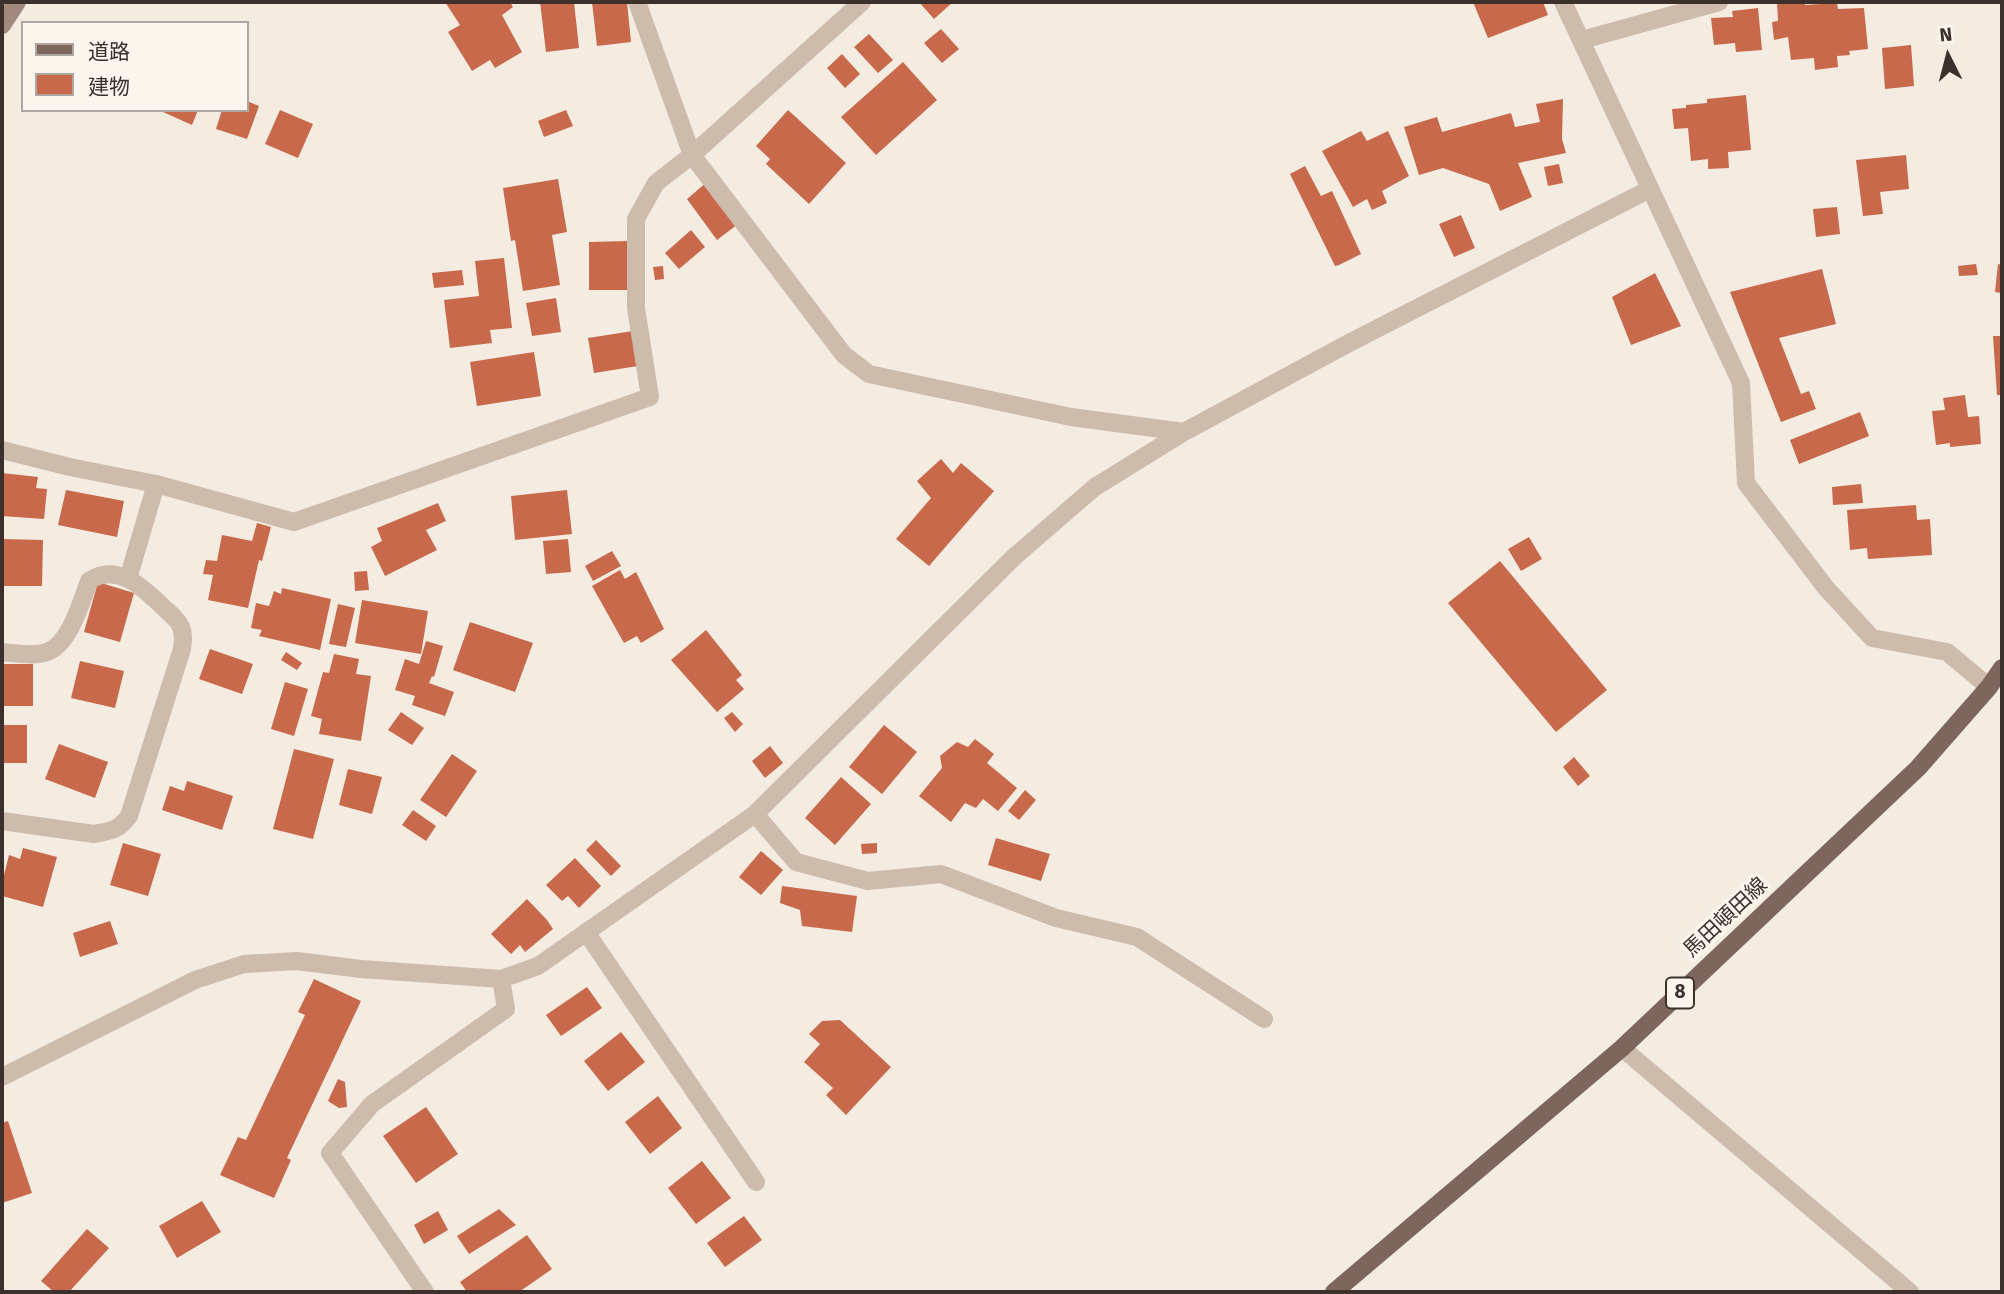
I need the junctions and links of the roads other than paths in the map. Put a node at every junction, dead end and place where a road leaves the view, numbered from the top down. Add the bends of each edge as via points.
1 (17, 2) edge
2 (636, 2) edge
3 (862, 2) edge
4 (1563, 2) edge
5 (1719, 2) edge
6 (2, 25) edge
7 (1582, 40) junction
8 (692, 155) junction
9 (1650, 189) junction
10 (1184, 432) junction
11 (2, 450) edge
12 (156, 484) junction
13 (128, 579) junction
14 (2, 652) edge
15 (2002, 668) edge
16 (1989, 687) junction
17 (755, 814) junction
18 (2, 821) edge
19 (586, 932) junction
20 (501, 979) junction
21 (1264, 1019) dead end
22 (1622, 1048) junction
23 (2, 1077) edge
24 (756, 1182) dead end
25 (425, 1292) edge
26 (1335, 1292) edge
27 (1910, 1292) edge

1 - 6 street
2 - 8 street
3 - 8 street
4 - 7 street
5 - 7 street
7 - 9 street
8 - 10 street via 844,355 869,374 1071,417
8 - 12 street via 656,183 636,219 636,308 650,397 295,522
9 - 10 street
9 - 16 street via 1741,383 1746,483 1826,588 1872,638 1947,652
10 - 17 street via 1095,487 1014,557
11 - 12 street
12 - 13 street
13 - 14 street via 108,573 89,580 68,633 49,652
13 - 18 street via 179,623 183,634 129,816 122,826 94,834
15 - 16 main road, 馬田頓田線 / 8
16 - 22 main road, 馬田頓田線 / 8 via 1918,768
17 - 19 street
17 - 21 street via 796,862 868,881 941,874 1056,918 1137,937
19 - 20 street via 538,966
19 - 24 street
20 - 23 street via 296,961 244,964 195,980
20 - 25 street via 506,1009 372,1104 330,1153
22 - 26 main road, 馬田頓田線 / 8
22 - 27 street

